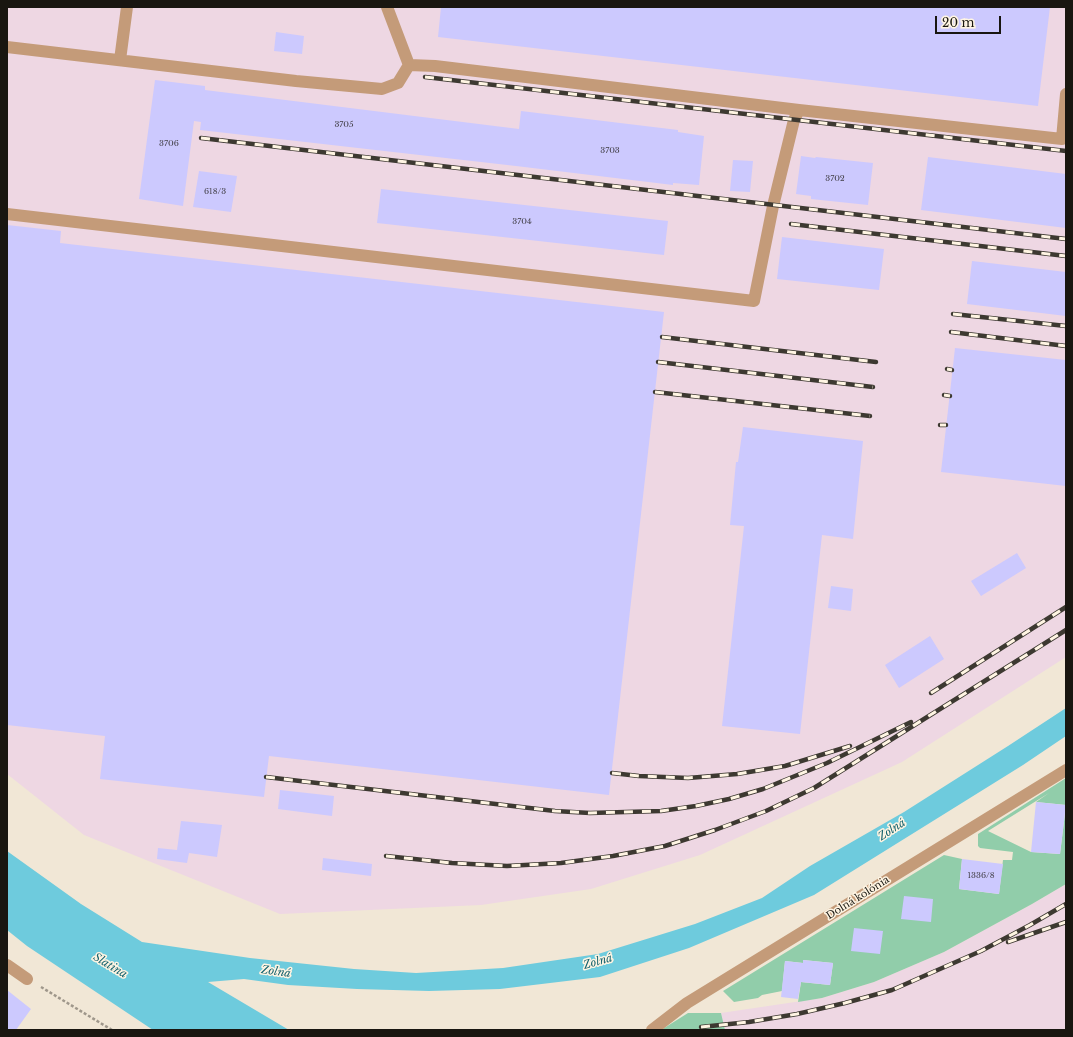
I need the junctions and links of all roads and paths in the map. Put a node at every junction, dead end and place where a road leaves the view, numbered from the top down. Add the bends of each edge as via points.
1 (127, 7) edge
2 (387, 7) edge
3 (7, 47) edge
4 (120, 60) junction
5 (409, 65) junction
6 (1066, 94) edge
7 (799, 110) junction
8 (7, 214) edge
9 (1066, 770) edge
10 (7, 965) edge
11 (27, 979) joint
12 (112, 1030) edge
13 (652, 1030) edge

1 - 4 street
2 - 5 street
3 - 4 street
4 - 5 street via 382,89 398,83
5 - 7 street
6 - 7 street via 1062,139
7 - 8 street via 794,120 773,206 754,301
9 - 13 street, Dolná kolónia via 687,1003
10 - 11 street
11 - 12 path

